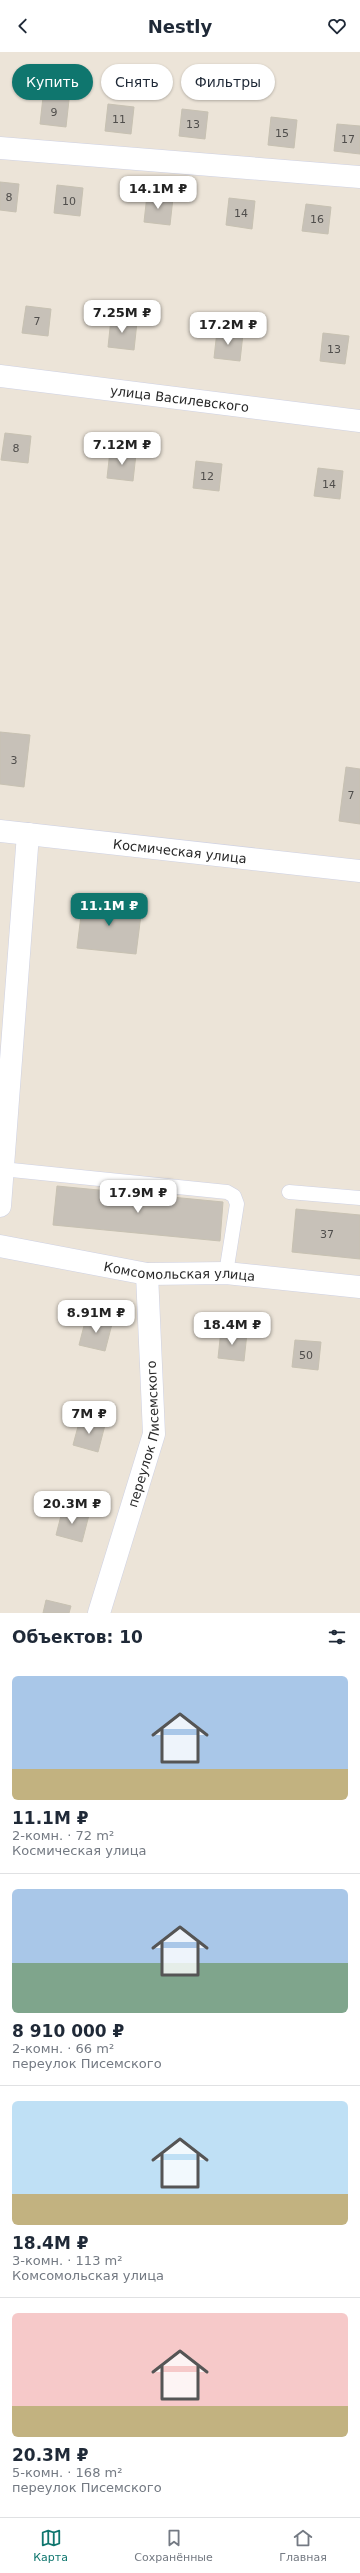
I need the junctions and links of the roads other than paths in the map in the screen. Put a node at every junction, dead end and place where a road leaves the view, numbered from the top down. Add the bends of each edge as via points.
1 (0, 148) edge
2 (360, 178) edge
3 (0, 376) edge
4 (360, 421) edge
5 (0, 831) edge
6 (28, 834) junction
7 (360, 871) edge
8 (2, 1169) junction
9 (289, 1192) dead end
10 (360, 1198) edge
11 (0, 1206) edge
12 (0, 1246) edge
13 (226, 1273) junction
14 (147, 1274) junction
15 (360, 1287) edge
16 (99, 1613) edge

1 - 2 street
3 - 4 street, улица Василевского
5 - 6 street, Космическая улица
6 - 7 street, Космическая улица
6 - 8 street
8 - 11 street
8 - 13 lane via 227,1192 234,1196 237,1204
9 - 10 lane
12 - 14 street, Комсомольская улица
13 - 14 street, Комсомольская улица
13 - 15 street, Комсомольская улица
14 - 16 street, переулок Писемского via 154,1434

